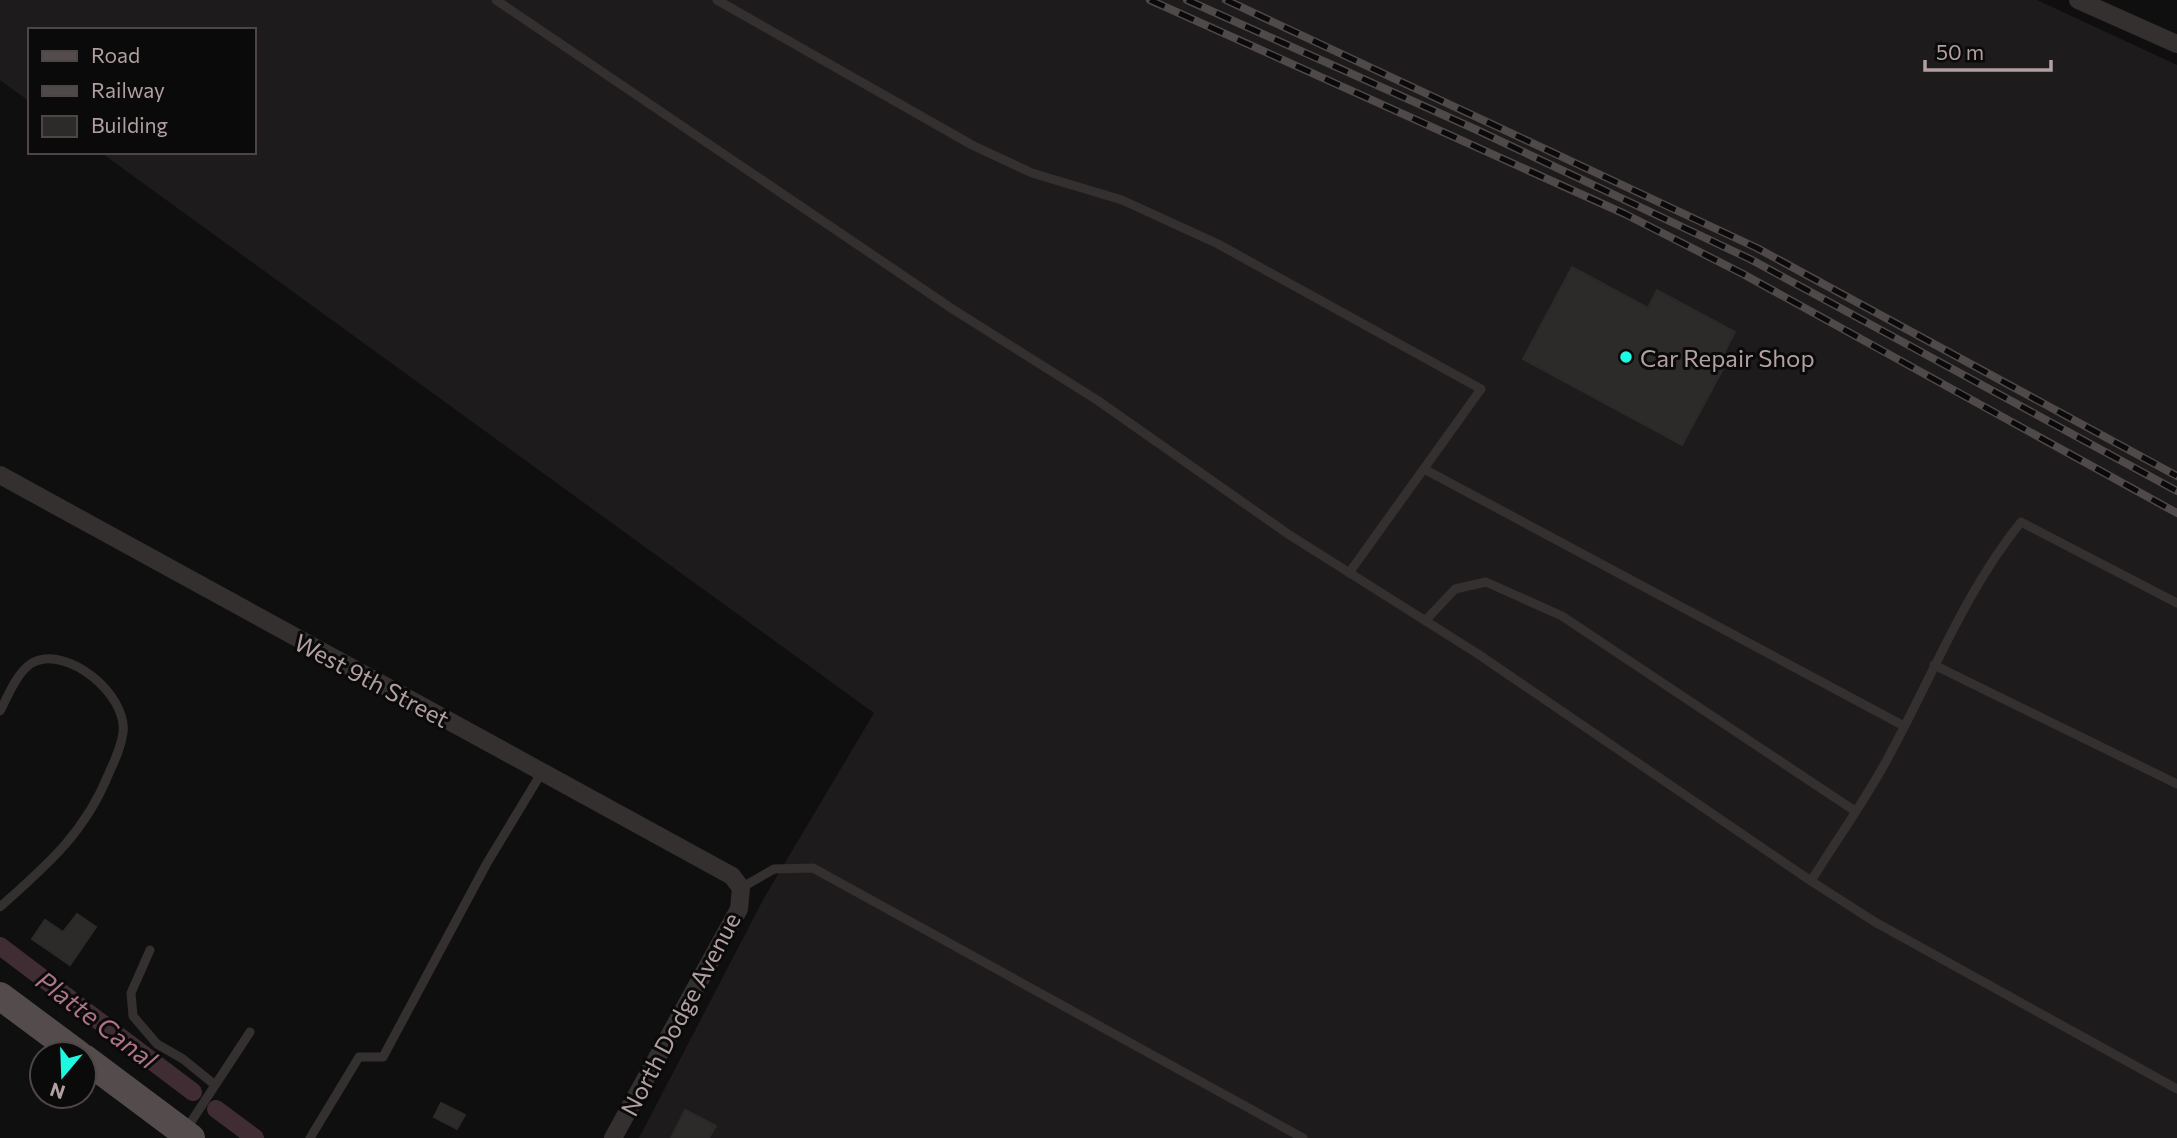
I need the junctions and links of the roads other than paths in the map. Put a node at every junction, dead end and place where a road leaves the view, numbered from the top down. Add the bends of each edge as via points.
1 (496, 0) edge
2 (717, 0) edge
3 (2078, 0) edge
4 (2177, 44) edge
5 (1424, 469) junction
6 (0, 475) edge
7 (1349, 573) junction
8 (2177, 603) edge
9 (1425, 621) junction
10 (1934, 665) junction
11 (0, 711) edge
12 (1904, 726) junction
13 (542, 772) junction
14 (2177, 784) edge
15 (1855, 811) junction
16 (1811, 881) junction
17 (741, 888) junction
18 (0, 907) edge
19 (150, 950) dead end
20 (0, 996) edge
21 (250, 1032) dead end
22 (59, 1040) edge
23 (98, 1068) edge
24 (215, 1085) junction
25 (2177, 1089) edge
26 (188, 1135) edge
27 (310, 1138) edge
28 (613, 1138) edge
29 (1303, 1138) edge

1 - 7 lane
2 - 5 lane via 972,145 1032,173 1122,200 1218,244 1481,388
3 - 4 street
5 - 7 lane
5 - 12 lane
6 - 13 street, West 9th Street
7 - 9 lane
8 - 10 lane via 2021,523
9 - 15 lane via 1455,589 1486,582 1562,616
9 - 16 lane
10 - 12 lane
10 - 14 lane
11 - 18 lane via 30,664 48,657 65,661 104,687 120,707 124,731 99,798 84,824 59,854
12 - 15 lane
13 - 17 street, West 9th Street via 732,876
13 - 27 lane via 487,863 383,1057 359,1057
15 - 16 lane
16 - 25 lane via 1875,922
17 - 28 street, North Dodge Avenue via 739,909
17 - 29 lane via 774,869 813,868
19 - 24 lane via 131,993 134,1016 157,1044
20 - 22 main road
21 - 24 lane
23 - 26 main road
24 - 26 lane

